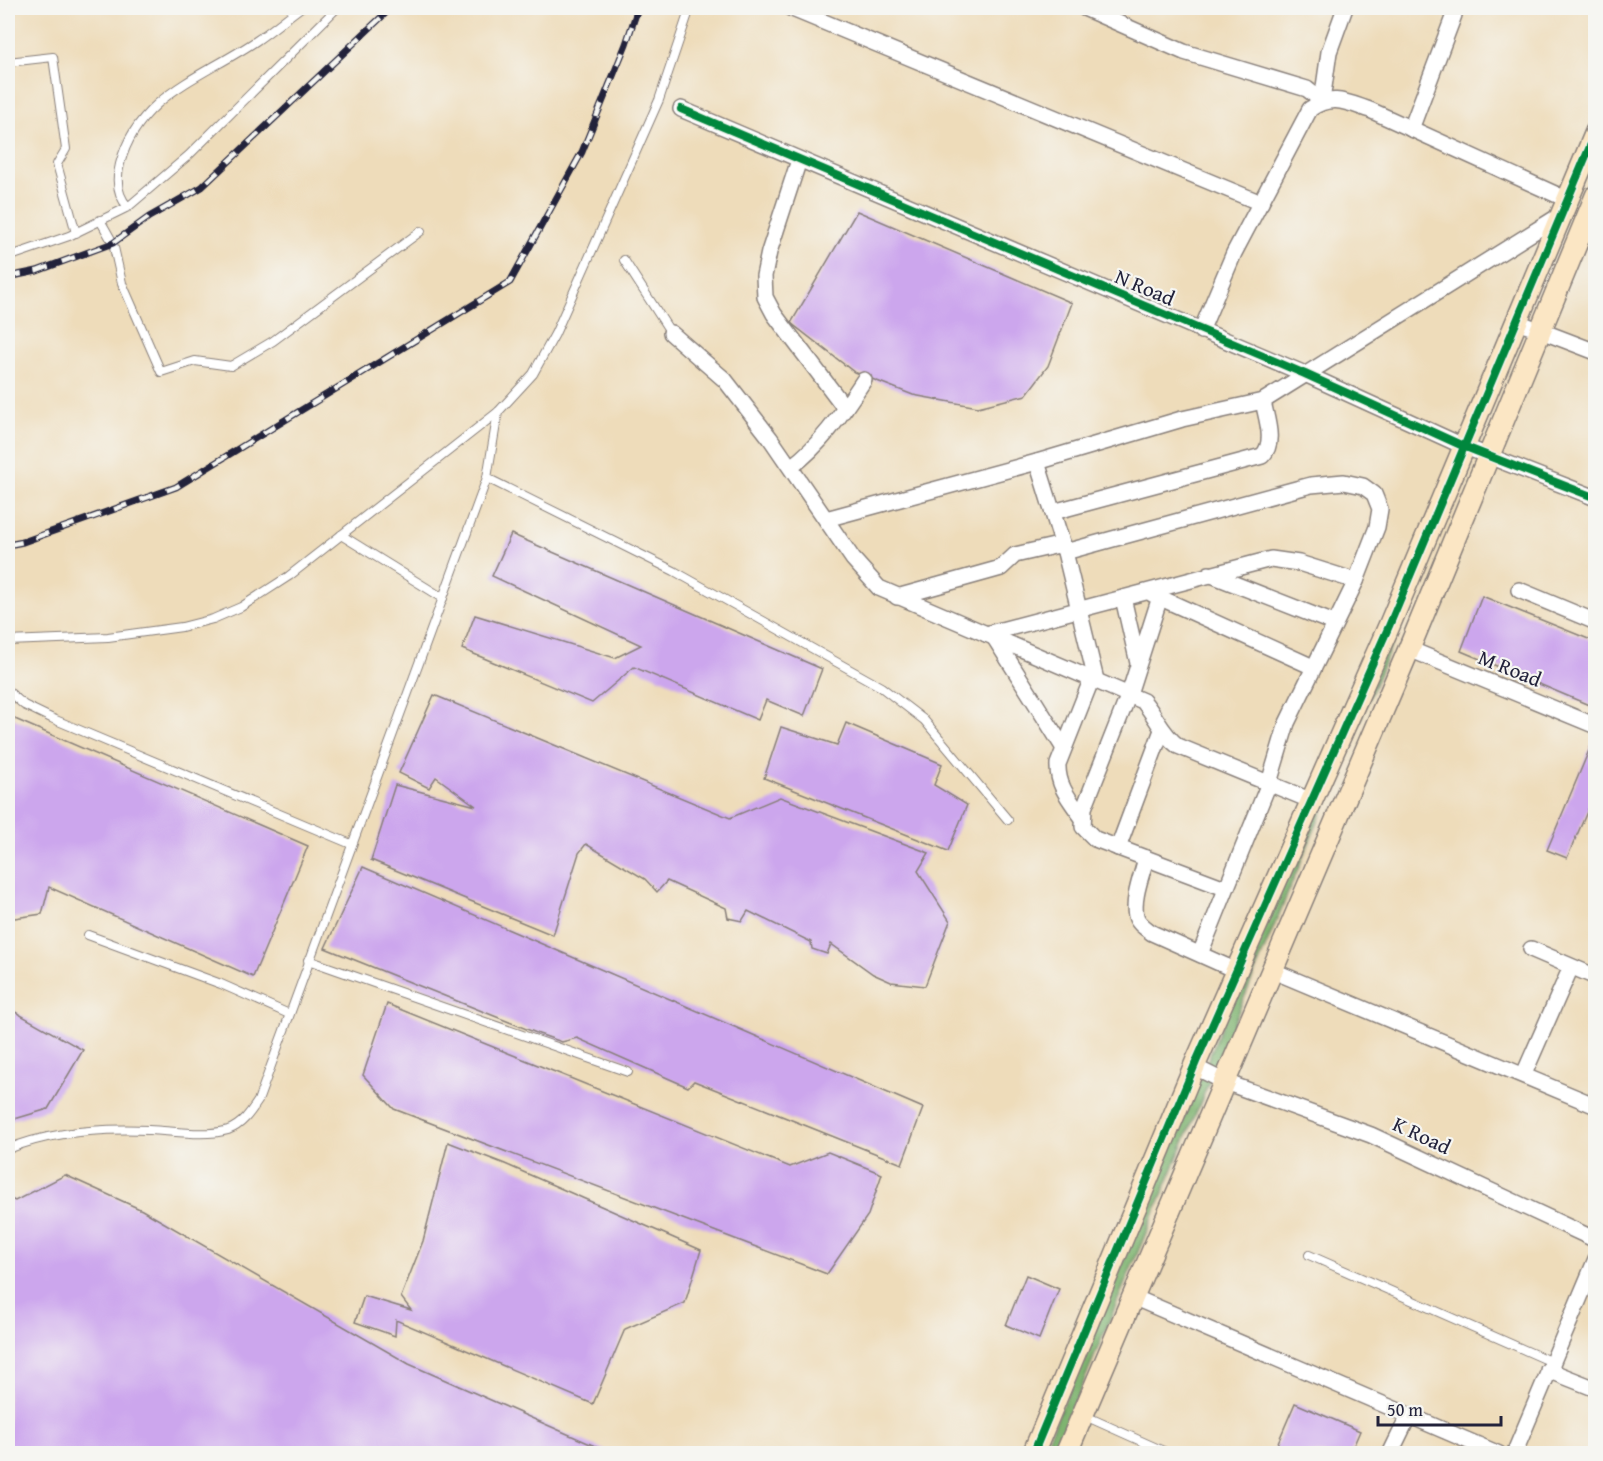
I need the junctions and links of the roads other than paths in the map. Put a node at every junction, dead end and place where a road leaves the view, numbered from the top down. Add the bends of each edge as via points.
1 (300, 8) edge
2 (337, 8) edge
3 (690, 8) edge
4 (790, 8) edge
5 (1084, 8) edge
6 (1345, 8) edge
7 (1454, 15) dead end
8 (8, 62) edge
9 (1322, 101) junction
10 (681, 109) dead end
11 (1411, 129) junction
12 (1596, 132) edge
13 (799, 160) junction
14 (1261, 203) junction
15 (1594, 206) edge
16 (128, 207) junction
17 (1562, 207) junction
18 (100, 220) junction
19 (421, 231) dead end
20 (76, 233) junction
21 (8, 257) edge
22 (624, 260) dead end
23 (1515, 321) junction
24 (1540, 330) junction
25 (1201, 331) junction
26 (670, 333) joint
27 (1596, 352) edge
28 (1305, 374) junction
29 (864, 380) dead end
30 (1263, 401) junction
31 (845, 408) junction
32 (498, 412) junction
33 (1463, 446) junction
34 (1487, 456) junction
35 (1038, 462) junction
36 (791, 467) junction
37 (488, 478) junction
38 (1596, 498) edge
39 (1053, 512) junction
40 (826, 519) junction
41 (341, 534) junction
42 (1064, 548) junction
43 (1209, 574) junction
44 (1356, 581) junction
45 (1519, 590) dead end
46 (1153, 594) junction
47 (897, 597) junction
48 (443, 598) junction
49 (1123, 598) junction
50 (1081, 609) junction
51 (1596, 622) edge
52 (1335, 623) junction
53 (990, 636) junction
54 (8, 641) edge
55 (1409, 649) junction
56 (1138, 663) junction
57 (1313, 668) junction
58 (1094, 679) junction
59 (8, 691) edge
60 (1128, 694) junction
61 (1596, 726) edge
62 (1162, 730) junction
63 (1063, 747) junction
64 (1269, 783) junction
65 (1312, 801) junction
66 (1082, 818) junction
67 (1008, 820) dead end
68 (351, 844) junction
69 (1118, 848) junction
70 (1146, 858) junction
71 (1225, 888) junction
72 (88, 935) dead end
73 (1531, 949) dead end
74 (1200, 954) junction
75 (308, 960) junction
76 (1571, 967) junction
77 (1271, 970) junction
78 (1237, 971) junction
79 (1596, 977) edge
80 (289, 1014) junction
81 (1195, 1067) junction
82 (628, 1072) dead end
83 (1524, 1074) junction
84 (1225, 1082) junction
85 (1596, 1106) edge
86 (8, 1149) edge
87 (1596, 1240) edge
88 (1309, 1255) dead end
89 (1596, 1259) edge
90 (1133, 1297) junction
91 (1550, 1366) junction
92 (1596, 1389) edge
93 (1083, 1415) junction
94 (1409, 1415) junction
95 (1033, 1454) edge
96 (1066, 1454) edge
97 (1170, 1454) edge
98 (1390, 1454) edge
99 (1499, 1454) edge
100 (1514, 1454) edge

1 - 16 lane via 255,42 189,78 140,120 123,153 118,173 120,198
2 - 16 lane via 189,155
3 - 32 lane via 659,100 555,334 533,374
4 - 14 street
5 - 9 street via 1184,52 1307,89
6 - 9 street via 1329,52
7 - 11 street
8 - 20 lane via 52,57 66,149 57,164
9 - 11 street via 1342,101
9 - 14 street via 1310,109
10 - 13 street, N Road
11 - 17 street
12 - 17 street
13 - 25 street, N Road
13 - 31 street via 768,252 765,297
14 - 25 street via 1234,253
15 - 24 street
16 - 18 lane
17 - 23 street
17 - 28 street
18 - 19 lane via 113,243 122,283 161,372 195,361 231,366 273,341
18 - 20 lane
20 - 21 lane
22 - 26 lane
23 - 24 street
23 - 33 street
24 - 27 street
24 - 34 street
25 - 28 street, N Road
26 - 36 street via 725,380
28 - 30 street
28 - 33 street, N Road
29 - 31 street
30 - 35 street via 1182,419
30 - 39 street via 1270,441 1269,450 1262,456
31 - 36 street via 811,452
32 - 37 lane
32 - 41 lane
33 - 34 street, N Road
33 - 65 street
34 - 38 street, N Road
34 - 55 street
35 - 39 street
35 - 40 street
36 - 40 street
37 - 48 lane
37 - 67 lane via 674,571 881,687 924,720
39 - 42 street
40 - 47 street via 865,575
41 - 48 lane
41 - 54 lane via 289,576 241,607 213,619 108,637
42 - 44 street via 1311,485 1344,482 1363,486 1374,494 1380,509
42 - 47 street via 1015,555 1001,568
42 - 50 street
43 - 44 street via 1271,559 1299,563
43 - 46 street
43 - 52 street
44 - 52 street
45 - 51 street
46 - 49 street
46 - 56 street
46 - 57 street
47 - 53 street
48 - 68 lane
49 - 50 street
49 - 56 street
50 - 53 street
50 - 58 street
52 - 57 street
53 - 58 street
53 - 63 street
55 - 61 street, M Road
55 - 77 street
56 - 60 street
57 - 64 street via 1287,723
58 - 60 street
58 - 63 street
59 - 68 lane via 24,705 51,718
60 - 62 street via 1143,701
60 - 66 street
62 - 64 street via 1178,746
62 - 69 street
63 - 66 street via 1057,776
64 - 65 street
64 - 71 street
65 - 78 street
66 - 69 street via 1088,834
68 - 75 lane
69 - 70 street
70 - 71 street
70 - 74 street via 1136,901 1140,925
71 - 74 street
72 - 80 lane via 221,984
73 - 76 street
74 - 78 street
75 - 80 lane
75 - 82 lane
76 - 79 street
76 - 83 street
77 - 83 street
77 - 84 street
78 - 81 street
80 - 86 lane via 258,1101 246,1118 230,1129 79,1132 31,1140
81 - 84 street, K Road
81 - 95 street
83 - 85 street
84 - 87 street, K Road via 1371,1135
84 - 90 street
88 - 91 lane
89 - 91 street
90 - 93 street
90 - 94 street
91 - 92 street
91 - 100 street
93 - 96 street
93 - 97 lane
94 - 98 street
94 - 99 street

